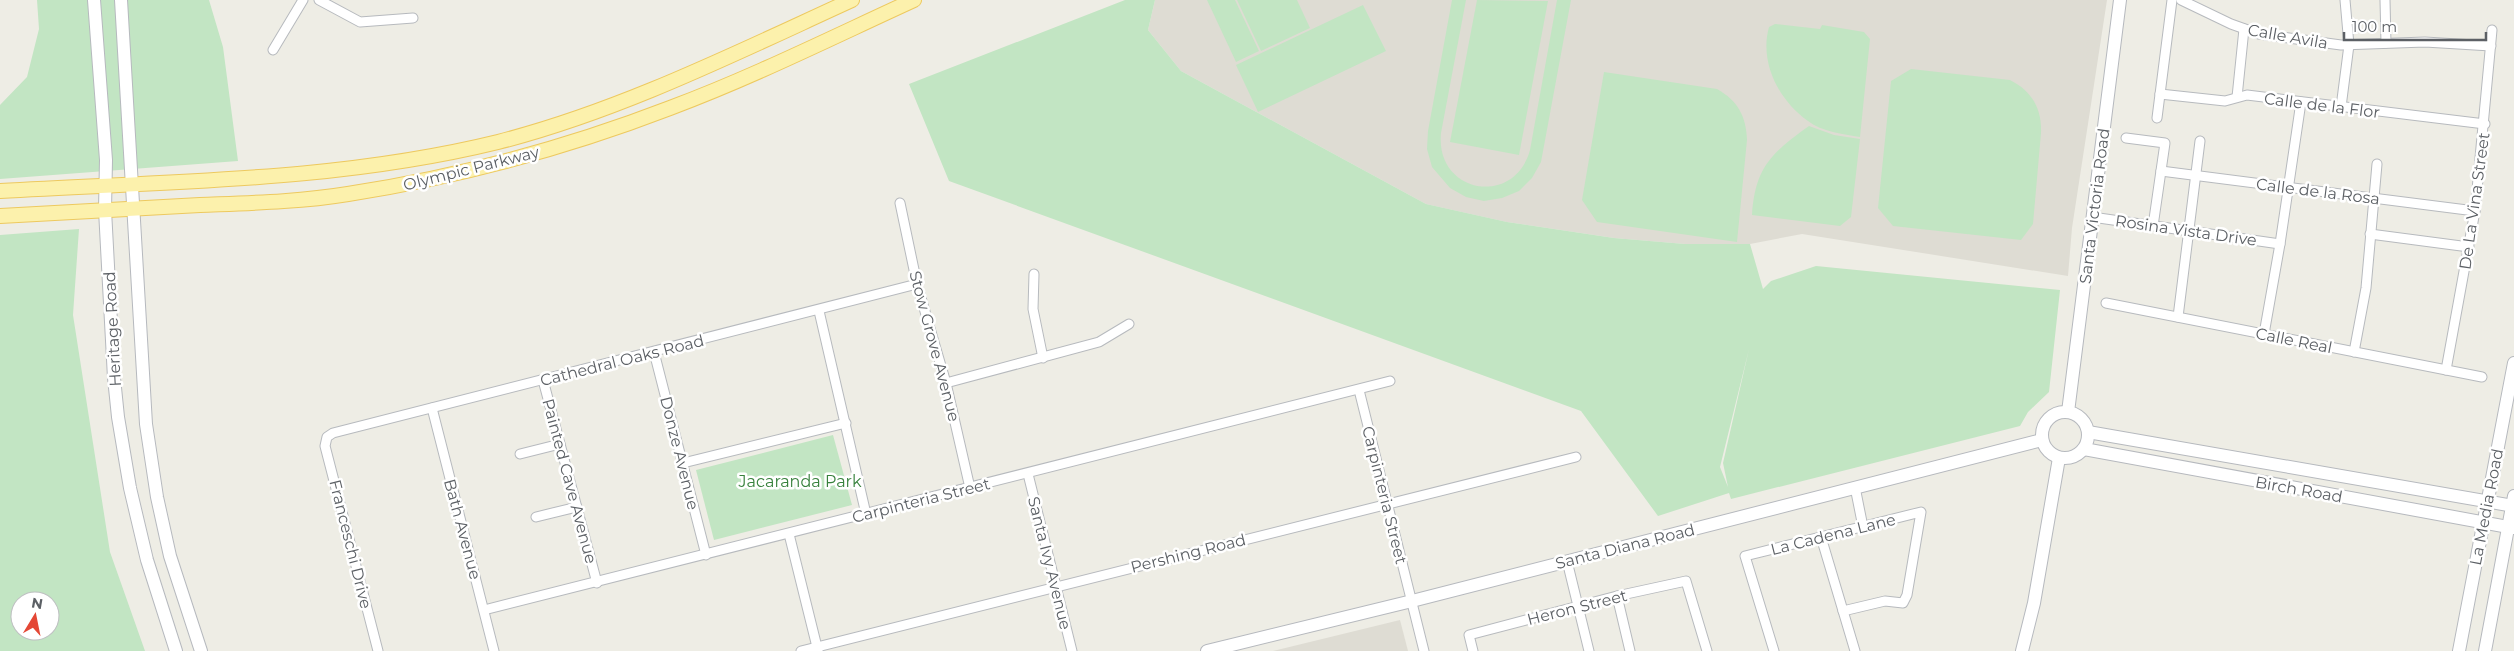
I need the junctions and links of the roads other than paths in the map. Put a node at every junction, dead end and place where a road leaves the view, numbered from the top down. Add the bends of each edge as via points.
1 (94, 0) edge
2 (122, 0) edge
3 (303, 0) edge
4 (319, 0) edge
5 (852, 0) edge
6 (914, 0) edge
7 (2120, 0) edge
8 (2172, 0) edge
9 (2181, 0) edge
10 (2345, 0) edge
11 (2385, 0) edge
12 (413, 18) dead end
13 (2244, 29) junction
14 (2492, 30) dead end
15 (2386, 43) junction
16 (2349, 45) junction
17 (2491, 46) junction
18 (273, 50) dead end
19 (2160, 94) junction
20 (2237, 97) junction
21 (2301, 102) junction
22 (2341, 107) junction
23 (2157, 118) dead end
24 (2484, 124) junction
25 (2126, 138) dead end
26 (2200, 141) dead end
27 (2377, 164) dead end
28 (2161, 171) junction
29 (2195, 176) junction
30 (132, 184) junction
31 (106, 185) junction
32 (2288, 187) junction
33 (0, 192) edge
34 (2373, 199) junction
35 (900, 203) dead end
36 (133, 209) junction
37 (105, 210) junction
38 (2475, 211) junction
39 (0, 216) edge
40 (2092, 216) junction
41 (2153, 226) junction
42 (2188, 231) junction
43 (2370, 234) junction
44 (2280, 244) junction
45 (2469, 247) junction
46 (1034, 274) dead end
47 (918, 284) junction
48 (2106, 303) dead end
49 (819, 311) junction
50 (2178, 317) junction
51 (1129, 324) dead end
52 (2264, 334) junction
53 (654, 352) junction
54 (2354, 352) junction
55 (1044, 358) junction
56 (2514, 364) edge
57 (2446, 370) junction
58 (2482, 377) dead end
59 (543, 380) junction
60 (1390, 381) dead end
61 (946, 383) junction
62 (1358, 390) junction
63 (432, 408) junction
64 (2068, 412) junction
65 (846, 424) junction
66 (2088, 432) junction
67 (327, 438) joint
68 (2042, 440) junction
69 (560, 444) junction
70 (2084, 449) junction
71 (520, 454) dead end
72 (1576, 457) dead end
73 (2059, 458) junction
74 (2238, 458) junction
75 (683, 463) junction
76 (1028, 474) junction
77 (2235, 477) junction
78 (1855, 487) junction
79 (970, 488) junction
80 (2488, 502) junction
81 (2513, 503) edge
82 (1387, 504) junction
83 (577, 507) junction
84 (866, 514) junction
85 (536, 517) dead end
86 (2484, 522) junction
87 (1863, 526) junction
88 (2511, 527) edge
89 (789, 534) junction
90 (1821, 537) junction
91 (706, 555) junction
92 (1567, 562) junction
93 (597, 583) junction
94 (1056, 587) junction
95 (1617, 596) junction
96 (1412, 601) junction
97 (1578, 606) junction
98 (484, 610) junction
99 (1843, 612) junction
100 (818, 649) edge
101 (176, 651) edge
102 (200, 651) edge
103 (378, 651) edge
104 (494, 651) edge
105 (801, 651) edge
106 (1072, 651) edge
107 (1207, 651) edge
108 (1424, 651) edge
109 (1473, 651) edge
110 (1589, 651) edge
111 (1630, 651) edge
112 (1707, 651) edge
113 (1774, 651) edge
114 (1855, 651) edge
115 (2022, 651) edge
116 (2459, 651) edge
117 (2485, 651) edge

1 - 31 street, Heritage Road
2 - 30 street, Heritage Road
3 - 18 street
4 - 12 street via 360,22
5 - 30 main road, Olympic Parkway via 732,55 588,114 499,142 406,162 341,171
6 - 36 main road, Olympic Parkway via 672,108 505,162 345,195
7 - 40 street, Santa Victoria Road
8 - 19 street
9 - 13 street, Calle Avila
10 - 16 street
11 - 15 street
13 - 16 street, Calle Avila via 2259,34
13 - 20 street
14 - 17 street, De La Vina Street
15 - 16 street, Calle Avila
15 - 17 street, Calle Avila
16 - 22 street
17 - 24 street, De La Vina Street
19 - 20 street, Calle de la Flor via 2225,101
19 - 23 street
20 - 21 street, Calle de la Flor
21 - 22 street, Calle de la Flor
21 - 32 street
22 - 24 street, Calle de la Flor
24 - 38 street, De La Vina Street
25 - 28 street via 2165,143
26 - 29 street
27 - 34 street
28 - 29 street, Calle de la Rosa
28 - 41 street
29 - 32 street, Calle de la Rosa
29 - 42 street
30 - 31 main road, Olympic Parkway
30 - 36 street, Heritage Road
31 - 33 main road, Olympic Parkway
31 - 37 street, Heritage Road
32 - 34 street, Calle de la Rosa
32 - 44 street
34 - 38 street, Calle de la Rosa
34 - 43 street
35 - 47 street, Stow Grove Avenue
36 - 37 main road, Olympic Parkway
36 - 102 street, Heritage Road via 143,393 157,497 170,556
37 - 39 main road, Olympic Parkway
37 - 101 street, Heritage Road via 114,378 130,488 147,560
38 - 45 street, De La Vina Street
40 - 41 street, Rosina Vista Drive
40 - 64 street, Santa Victoria Road
41 - 42 street, Rosina Vista Drive
42 - 44 street, Rosina Vista Drive
42 - 50 street
43 - 45 street
43 - 54 street via 2366,288
44 - 52 street
45 - 57 street, De La Vina Street
46 - 55 street via 1033,310
47 - 49 street, Cathedral Oaks Road
47 - 61 street, Stow Grove Avenue
48 - 50 street, Calle Real
49 - 53 street, Cathedral Oaks Road
49 - 65 street
50 - 52 street, Calle Real
51 - 55 street via 1099,342
52 - 54 street, Calle Real
53 - 59 street, Cathedral Oaks Road
53 - 75 street, Donze Avenue
54 - 57 street, Calle Real
55 - 61 street
56 - 80 street, La Media Road
57 - 58 street, Calle Real
59 - 63 street, Cathedral Oaks Road
59 - 69 street, Painted Cave Avenue
60 - 62 street, Carpinteria Street
61 - 79 street, Stow Grove Avenue
62 - 76 street, Carpinteria Street
62 - 82 street, Carpinteria Street
63 - 67 street, Cathedral Oaks Road via 333,433
63 - 98 street, Bath Avenue
64 - 66 street via 2082,419
64 - 68 street via 2048,419
65 - 75 street
65 - 84 street
66 - 70 street
66 - 74 street, Birch Road
67 - 103 street, Franceschi Drive via 325,446
68 - 73 street via 2048,451
68 - 78 street, Santa Diana Road
69 - 71 street
69 - 83 street, Painted Cave Avenue
70 - 73 street via 2073,458
70 - 77 street, Birch Road
72 - 82 street, Pershing Road
73 - 115 street via 2034,603
74 - 77 street
74 - 80 street, Birch Road
75 - 91 street, Donze Avenue
76 - 79 street, Carpinteria Street
76 - 94 street, Santa Ivy Avenue
77 - 86 street, Birch Road
78 - 87 street
78 - 92 street, Santa Diana Road
79 - 84 street, Carpinteria Street
80 - 81 street, Birch Road
80 - 86 street, La Media Road
81 - 88 street, La Media Road
82 - 94 street, Pershing Road
82 - 96 street, Carpinteria Street
83 - 85 street
83 - 93 street, Painted Cave Avenue
84 - 89 street, Carpinteria Street
86 - 88 street, Birch Road
86 - 116 street, La Media Road
87 - 90 street, La Cadena Lane
87 - 99 street, La Cadena Lane via 1921,512 1903,603 1874,603
88 - 117 street, La Media Road
89 - 91 street, Carpinteria Street
89 - 100 street
90 - 99 street
90 - 113 street, La Cadena Lane via 1745,556
91 - 93 street, Carpinteria Street
92 - 96 street, Santa Diana Road
92 - 97 street
93 - 98 street, Carpinteria Street
94 - 100 street, Pershing Road
94 - 106 street, Santa Ivy Avenue
95 - 97 street, Heron Street
95 - 111 street
95 - 112 street, Heron Street via 1686,581
96 - 107 street, Santa Diana Road
96 - 108 street, Carpinteria Street
97 - 109 street, Heron Street via 1469,635
97 - 110 street
98 - 104 street, Bath Avenue
99 - 114 street
100 - 105 street, Pershing Road

